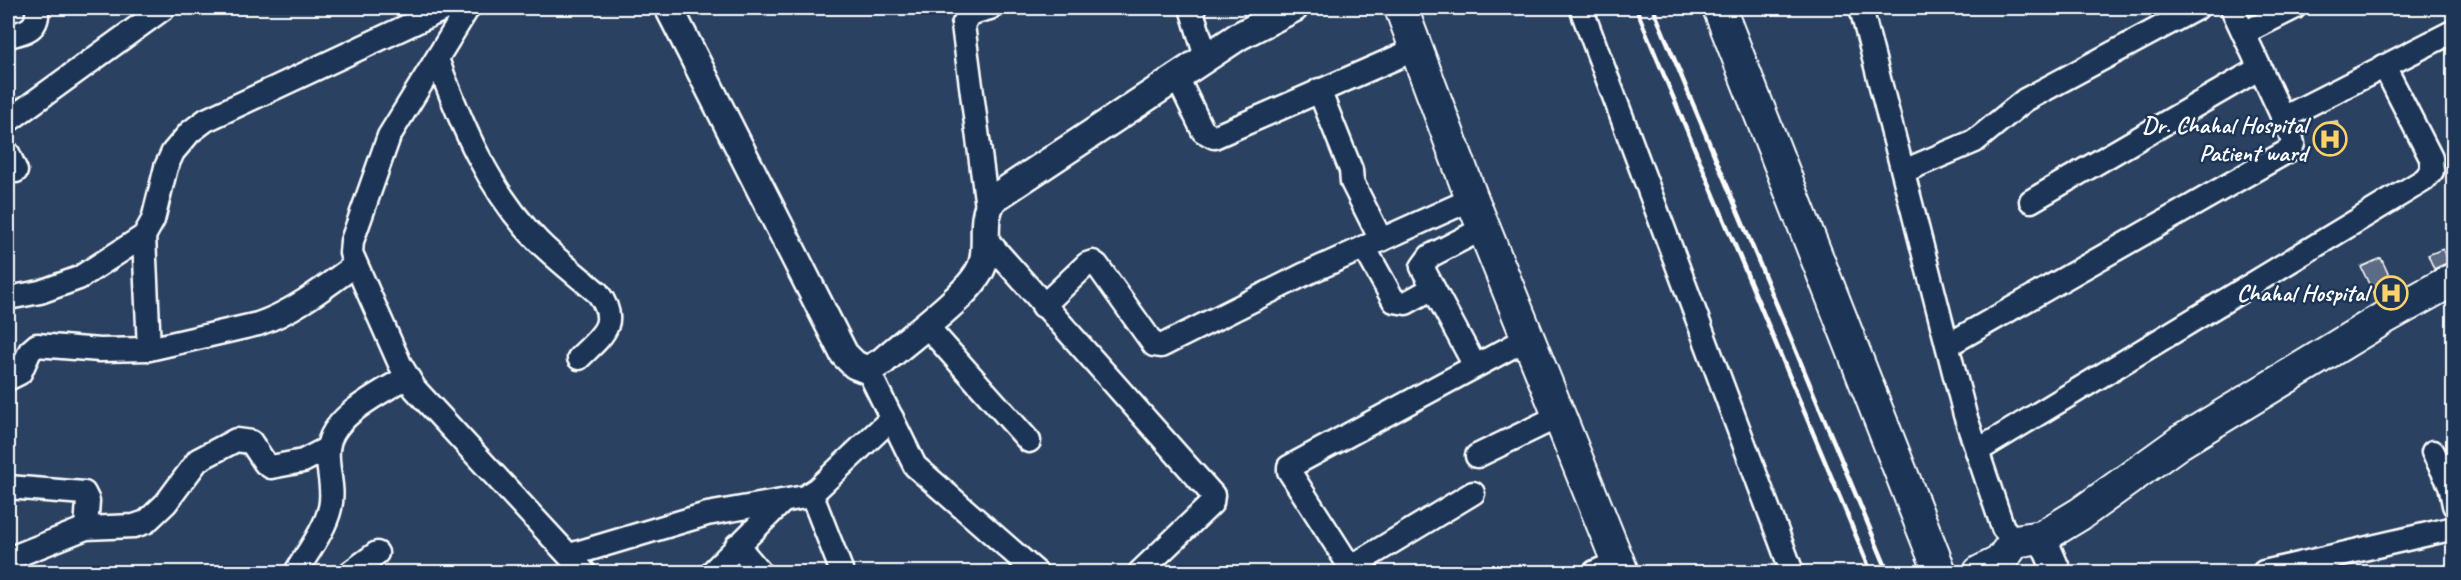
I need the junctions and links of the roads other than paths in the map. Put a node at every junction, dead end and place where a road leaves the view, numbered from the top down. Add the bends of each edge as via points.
1 (37, 8) edge
2 (164, 8) edge
3 (446, 8) edge
4 (468, 8) edge
5 (669, 8) edge
6 (990, 8) edge
7 (1191, 8) edge
8 (1294, 8) edge
9 (1401, 8) edge
10 (1581, 8) edge
11 (1719, 8) edge
12 (1861, 8) edge
13 (2197, 8) edge
14 (2232, 8) edge
15 (2294, 8) edge
16 (2454, 31) edge
17 (2244, 33) junction
18 (8, 36) edge
19 (1416, 49) junction
20 (1206, 57) junction
21 (437, 58) junction
22 (2384, 66) junction
23 (2260, 68) junction
24 (1176, 76) junction
25 (1318, 90) junction
26 (2283, 118) junction
27 (8, 121) edge
28 (1904, 171) junction
29 (1472, 199) junction
30 (2031, 201) dead end
31 (987, 207) junction
32 (1484, 228) junction
33 (144, 236) junction
34 (984, 237) junction
35 (1373, 243) junction
36 (355, 265) junction
37 (2454, 279) edge
38 (1433, 288) junction
39 (8, 298) edge
40 (1043, 306) junction
41 (925, 324) junction
42 (1528, 338) junction
43 (1948, 345) junction
44 (148, 349) junction
45 (579, 358) dead end
46 (1475, 366) junction
47 (868, 370) junction
48 (407, 377) junction
49 (8, 379) edge
50 (1560, 416) junction
51 (891, 418) junction
52 (1029, 441) dead end
53 (328, 448) junction
54 (1977, 451) junction
55 (2433, 452) dead end
56 (1477, 456) dead end
57 (8, 487) edge
58 (811, 493) junction
59 (1473, 494) dead end
60 (783, 501) junction
61 (2454, 505) edge
62 (86, 528) junction
63 (2454, 528) edge
64 (2028, 539) junction
65 (737, 545) junction
66 (377, 553) dead end
67 (8, 560) edge
68 (577, 564) edge
69 (1612, 569) edge
70 (296, 573) edge
71 (351, 573) edge
72 (712, 573) edge
73 (760, 573) edge
74 (842, 573) edge
75 (1036, 573) edge
76 (1140, 573) edge
77 (1792, 573) edge
78 (1940, 573) edge
79 (1980, 573) edge
80 (2057, 573) edge
81 (2265, 573) edge

1 - 18 street via 34,27
2 - 27 street
3 - 33 street via 220,112 190,132 166,166 153,220
4 - 21 street
5 - 47 street via 844,354 855,365
6 - 31 street via 969,15 963,25
7 - 20 street
8 - 20 street
9 - 19 main road
10 - 77 street
11 - 78 main road
12 - 28 street
13 - 28 street via 2025,100 1975,141
14 - 17 street
15 - 17 street
16 - 22 street
17 - 23 street
19 - 25 street
19 - 29 main road
20 - 24 street
21 - 36 street via 389,136 352,241
21 - 45 street via 472,145 506,200 538,241 606,303 608,326
22 - 26 street
22 - 54 street via 2431,158 2432,171 2424,180
23 - 26 street
23 - 30 street
24 - 25 street via 1203,131 1211,137
24 - 31 street via 1000,193
25 - 35 street via 1351,170
26 - 43 street via 2293,139 2288,151
28 - 43 street
29 - 32 main road
29 - 35 street
31 - 34 street
32 - 38 street via 1430,256 1424,263 1422,267
32 - 42 main road
33 - 39 street via 78,278 40,292
33 - 44 street
34 - 40 street
34 - 41 street via 985,256 976,277
35 - 38 street via 1394,301 1406,303
35 - 40 street via 1161,346 1154,345 1093,262
36 - 44 street via 267,321
36 - 48 street
37 - 64 main road via 2180,442 2080,514
38 - 46 street
40 - 76 street via 1213,495 1212,503
41 - 47 street via 883,362
41 - 52 street
42 - 46 street
42 - 50 main road
43 - 54 street
44 - 49 street via 37,345 20,373
46 - 59 street via 1293,463 1288,471 1349,565
47 - 51 street
48 - 53 street via 360,405 333,432
48 - 68 street
50 - 56 street
50 - 69 main road
51 - 58 street
51 - 75 street via 919,471
53 - 62 street via 303,461 271,467 251,442 236,440 192,465 166,503 146,522
53 - 70 street via 330,510
54 - 64 street via 2002,528
55 - 61 street via 2450,485
57 - 62 street via 84,493 88,501
58 - 60 street
58 - 74 street
60 - 65 street
60 - 68 street via 691,518
62 - 67 street
63 - 81 street
64 - 79 main road
64 - 80 street
65 - 72 street
65 - 73 street
66 - 71 street

